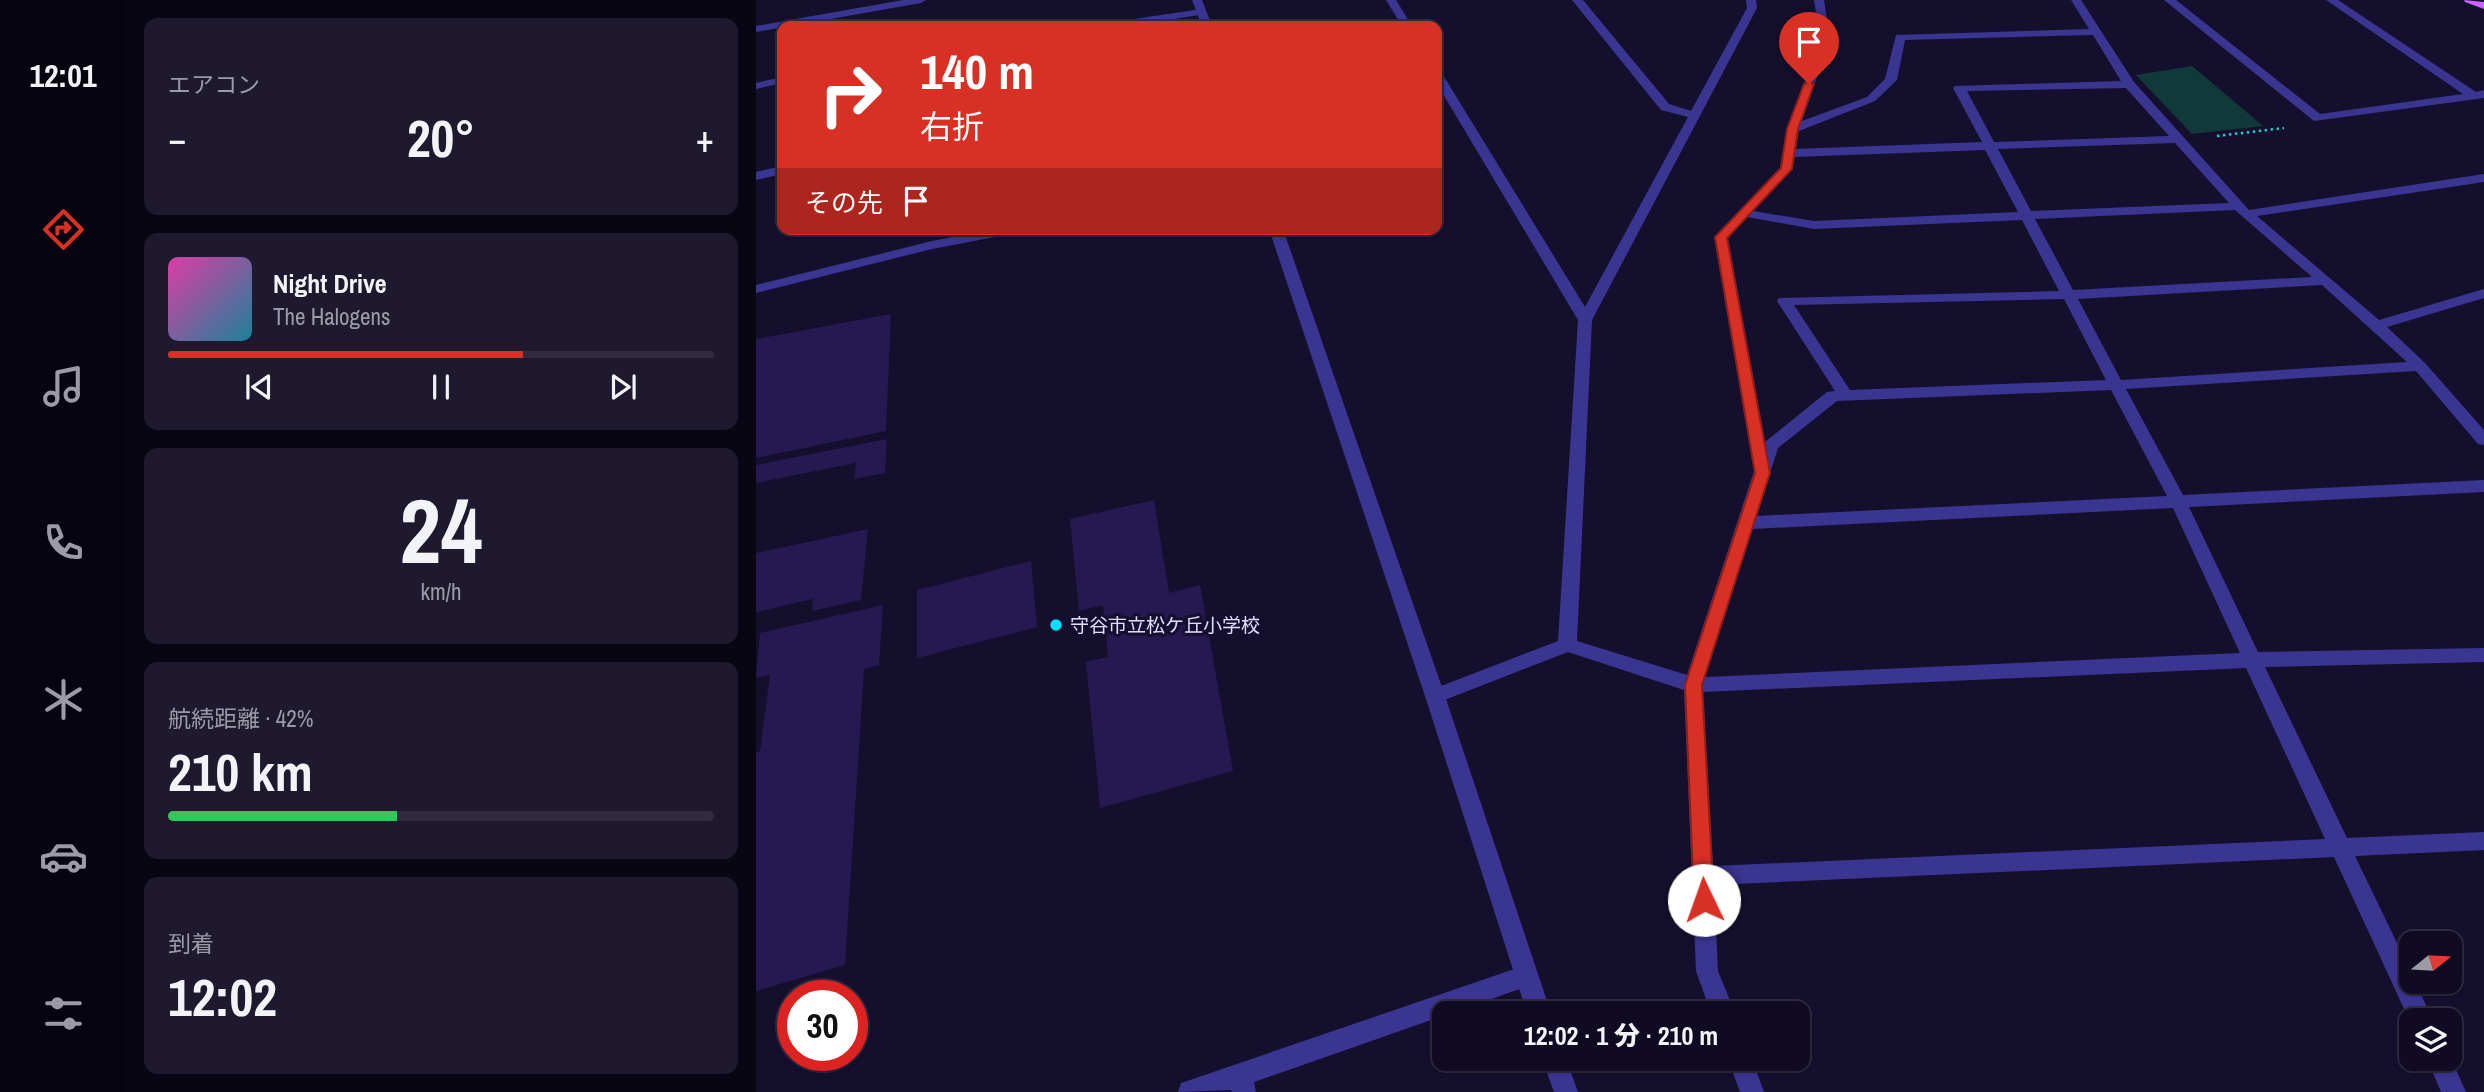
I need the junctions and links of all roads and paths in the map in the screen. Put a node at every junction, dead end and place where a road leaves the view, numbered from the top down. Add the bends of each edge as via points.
1 (921, 0) edge
2 (1197, 0) edge
3 (1391, 0) edge
4 (1577, 0) edge
5 (1751, 0) edge
6 (1819, 0) edge
7 (2076, 0) edge
8 (2169, 0) edge
9 (2331, 0) edge
10 (2469, 0) edge
11 (2484, 6) edge
12 (1202, 12) junction
13 (802, 21) edge
14 (1141, 21) edge
15 (1205, 21) edge
16 (1404, 21) edge
17 (777, 25) edge
18 (756, 29) edge
19 (2096, 33) junction
20 (777, 81) edge
21 (1442, 83) edge
22 (2129, 84) junction
23 (756, 86) edge
24 (2478, 95) edge
25 (1694, 115) junction
26 (2318, 118) junction
27 (1793, 129) junction
28 (2179, 139) junction
29 (1991, 147) junction
30 (1789, 153) junction
31 (777, 171) edge
32 (756, 176) edge
33 (2484, 178) edge
34 (2242, 210) junction
35 (1744, 213) junction
36 (2027, 215) junction
37 (984, 235) edge
38 (1278, 235) edge
39 (2325, 281) junction
40 (756, 289) edge
41 (2484, 293) edge
42 (2069, 295) junction
43 (1585, 320) junction
44 (2376, 325) junction
45 (2420, 366) junction
46 (2116, 385) junction
47 (1846, 396) junction
48 (2484, 440) edge
49 (1762, 473) junction
50 (2484, 485) edge
51 (2178, 501) junction
52 (1746, 523) junction
53 (1567, 645) junction
54 (2484, 655) edge
55 (2252, 660) junction
56 (1693, 685) junction
57 (1435, 696) junction
58 (2484, 842) edge
59 (2340, 848) junction
60 (1703, 876) junction
61 (1526, 976) junction
62 (1535, 1001) edge
63 (1718, 1001) edge
64 (2415, 1008) edge
65 (1558, 1071) edge
66 (1744, 1071) edge
67 (2444, 1071) edge
68 (1243, 1083) edge
69 (1190, 1092) edge
70 (1566, 1092) edge
71 (1752, 1092) edge
72 (2454, 1092) edge

1 - 13 street
2 - 12 street
3 - 16 street
4 - 25 street via 1665,107
5 - 25 street via 1752,8
6 - 27 street via 1825,39
7 - 19 street
8 - 26 street
9 - 24 street
10 - 11 main road
12 - 14 street
12 - 15 street
17 - 18 street
19 - 22 street
19 - 27 street via 1900,37 1891,80 1871,99
20 - 23 street
21 - 43 street
22 - 28 street
22 - 29 street via 1959,88
24 - 26 street
25 - 43 street
26 - 28 path via 2306,125
27 - 30 street
28 - 29 street
28 - 34 street
29 - 30 street
29 - 36 street
30 - 35 street via 1786,169
31 - 32 street
33 - 34 street
34 - 36 street
34 - 39 street
35 - 36 street via 1814,225
35 - 49 street via 1721,237
36 - 42 street
37 - 40 street
38 - 57 street
39 - 42 street
39 - 44 street
41 - 44 street
42 - 46 street
42 - 47 street via 1784,301
43 - 53 street
44 - 45 street
45 - 46 street
45 - 48 street
46 - 47 street
46 - 51 street
47 - 49 street via 1833,397 1771,445
49 - 52 street
50 - 51 street
51 - 52 street
51 - 55 street
52 - 56 street
53 - 56 street
53 - 57 street
54 - 55 street
55 - 56 street
55 - 59 street
56 - 60 street
57 - 61 street
58 - 59 street
59 - 60 street
59 - 64 street
60 - 63 street via 1707,971
61 - 62 street
61 - 68 street
65 - 70 street
66 - 71 street
67 - 72 street
68 - 69 street

